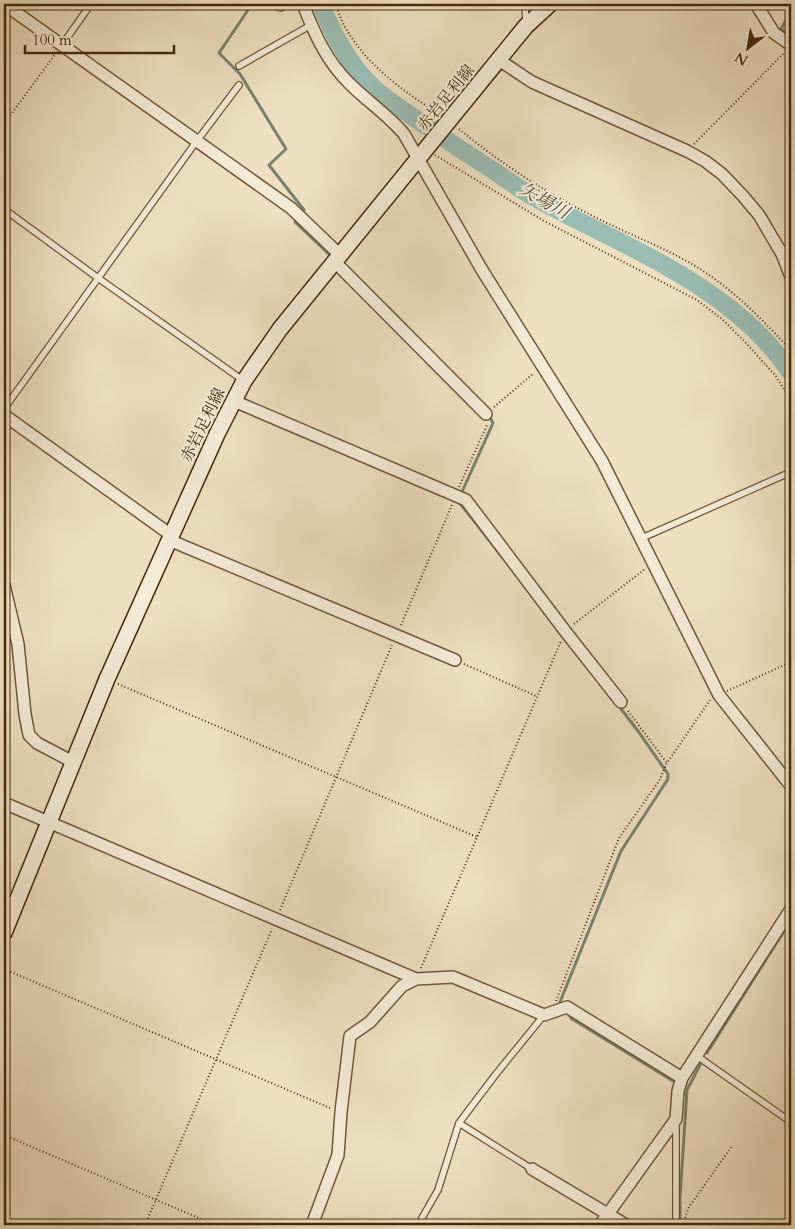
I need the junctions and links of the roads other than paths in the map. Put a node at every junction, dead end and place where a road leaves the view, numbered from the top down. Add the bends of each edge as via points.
1 (4, 4) edge
2 (91, 4) edge
3 (268, 4) edge
4 (288, 4) edge
5 (303, 4) edge
6 (525, 4) edge
7 (550, 4) edge
8 (756, 4) edge
9 (311, 25) junction
10 (526, 26) junction
11 (62, 45) junction
12 (788, 49) edge
13 (499, 60) junction
14 (239, 66) dead end
15 (239, 85) dead end
16 (196, 142) junction
17 (418, 160) junction
18 (4, 209) edge
19 (791, 244) edge
20 (782, 254) junction
21 (338, 259) junction
22 (791, 277) edge
23 (98, 278) junction
24 (244, 381) junction
25 (234, 401) junction
26 (4, 409) edge
27 (486, 414) road end
28 (4, 415) edge
29 (791, 472) edge
30 (170, 538) junction
31 (642, 538) junction
32 (4, 585) edge
33 (6, 601) edge
34 (455, 660) road end
35 (621, 702) road end
36 (73, 762) junction
37 (791, 786) edge
38 (4, 804) edge
39 (48, 822) junction
40 (791, 909) edge
41 (4, 933) edge
42 (416, 980) junction
43 (548, 1014) junction
44 (697, 1056) junction
45 (682, 1078) junction
46 (676, 1119) junction
47 (791, 1122) edge
48 (459, 1123) junction
49 (532, 1169) joint
50 (608, 1214) junction
51 (312, 1225) edge
52 (418, 1225) edge
53 (600, 1225) edge
54 (626, 1225) edge
55 (676, 1225) edge

1 - 11 street
2 - 11 lane
3 - 4 lane via 282,8
5 - 9 street
6 - 10 lane
7 - 10 main road, 赤岩足利線
8 - 12 street
9 - 14 lane
9 - 17 street via 339,72 404,134
10 - 13 main road, 赤岩足利線
11 - 16 street
13 - 17 main road, 赤岩足利線 via 448,122 431,150
13 - 20 street via 532,82 705,161 743,196
15 - 16 lane
16 - 21 street via 291,208
16 - 23 lane
17 - 21 main road, 赤岩足利線
17 - 31 street via 482,270 602,461
18 - 23 lane
19 - 20 lane
20 - 22 street
21 - 24 main road, 赤岩足利線 via 280,329
21 - 27 street
23 - 24 lane
23 - 26 lane
24 - 25 main road, 赤岩足利線
25 - 30 main road, 赤岩足利線
25 - 35 street via 466,500
28 - 30 street
29 - 31 lane
30 - 34 street
30 - 36 main road, 赤岩足利線
31 - 37 street via 719,695
32 - 33 street
33 - 36 street via 18,644 29,735 37,743
36 - 39 main road, 赤岩足利線
38 - 39 street
39 - 41 main road, 赤岩足利線
39 - 42 street
40 - 44 street
42 - 43 street via 453,977
42 - 51 street via 402,986 370,1022 350,1036 338,1155
43 - 45 street via 568,1007
43 - 48 lane
44 - 45 street
44 - 47 lane
45 - 46 street
46 - 50 street
46 - 55 lane
48 - 49 lane
48 - 52 lane via 438,1190
49 - 50 street
50 - 53 street
50 - 54 street

